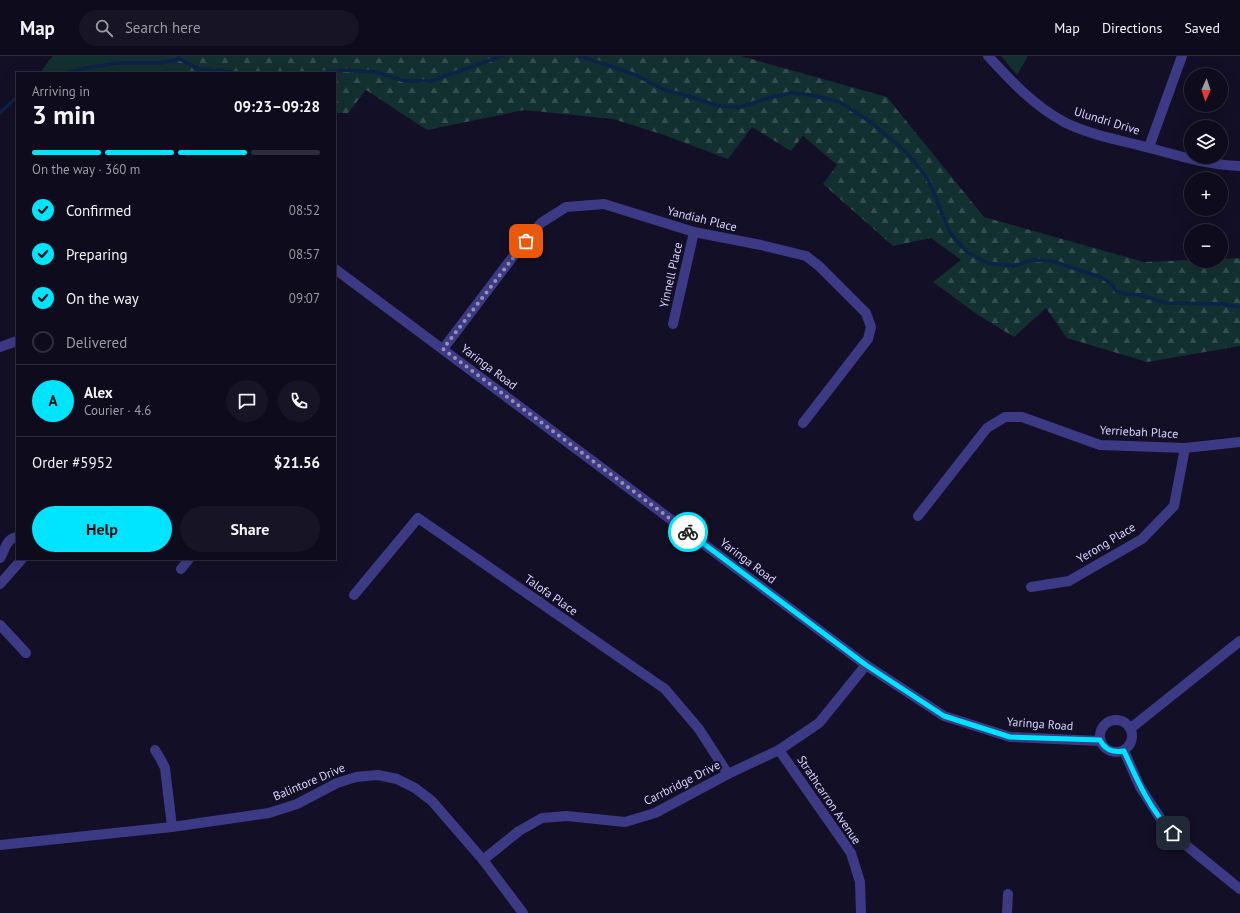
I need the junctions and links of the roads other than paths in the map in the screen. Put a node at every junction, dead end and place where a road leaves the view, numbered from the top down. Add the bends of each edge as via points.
1 (988, 56) edge
2 (1182, 56) edge
3 (1149, 147) junction
4 (1240, 166) edge
5 (694, 232) junction
6 (336, 270) edge
7 (673, 324) dead end
8 (16, 341) edge
9 (0, 347) edge
10 (443, 349) junction
11 (803, 424) dead end
12 (1240, 442) edge
13 (1185, 448) junction
14 (918, 516) dead end
15 (16, 537) edge
16 (0, 558) edge
17 (21, 560) edge
18 (188, 560) edge
19 (181, 569) dead end
20 (0, 584) edge
21 (1031, 587) dead end
22 (354, 595) dead end
23 (0, 625) edge
24 (1240, 641) edge
25 (26, 653) dead end
26 (866, 665) junction
27 (1131, 728) junction
28 (1100, 740) junction
29 (155, 750) dead end
30 (779, 750) junction
31 (1124, 751) junction
32 (728, 774) junction
33 (172, 827) junction
34 (0, 845) edge
35 (483, 860) junction
36 (1240, 889) edge
37 (1008, 894) dead end
38 (523, 913) edge
39 (861, 913) edge
40 (1007, 913) edge

1 - 3 street, Ulundri Drive via 1017,88 1042,108 1067,123
2 - 3 street
3 - 4 street, Ulundri Drive via 1200,161
5 - 7 street, Yinnell Place
5 - 10 street, Yandiah Place via 604,204 566,207 542,223 518,250
5 - 11 street, Yandiah Place via 806,256 866,313 871,327 868,339
6 - 10 street, Yaringa Road
8 - 9 street
10 - 26 street, Yaringa Road
12 - 13 street, Yerriebah Place
13 - 14 street, Yerriebah Place via 1100,445 1022,417 1005,417 987,428
13 - 21 street, Yerong Place via 1174,506 1142,539 1068,581
15 - 16 street via 7,543
17 - 20 street
18 - 19 street
22 - 32 street, Talofa Place via 418,518 665,689 699,729
23 - 25 street
24 - 27 street
26 - 28 street, Yaringa Road via 944,716 1010,737
26 - 30 street, Carrbridge Drive via 819,723
27 - 28 street via 1129,724 1117,719 1105,723
27 - 31 street via 1133,737
28 - 31 street via 1104,747 1115,752
29 - 33 street via 165,768
30 - 32 street, Carrbridge Drive
30 - 39 street, Strathcarron Avenue via 851,853 860,882
31 - 36 street via 1140,787 1164,824
32 - 35 street, Carrbridge Drive via 655,813 625,822 567,816 542,818 519,831
33 - 34 street, Balintore Drive
33 - 35 street, Balintore Drive via 269,813 297,804 337,783 356,777 378,775 397,779 415,788 432,802
35 - 38 street, Balintore Drive
37 - 40 street

